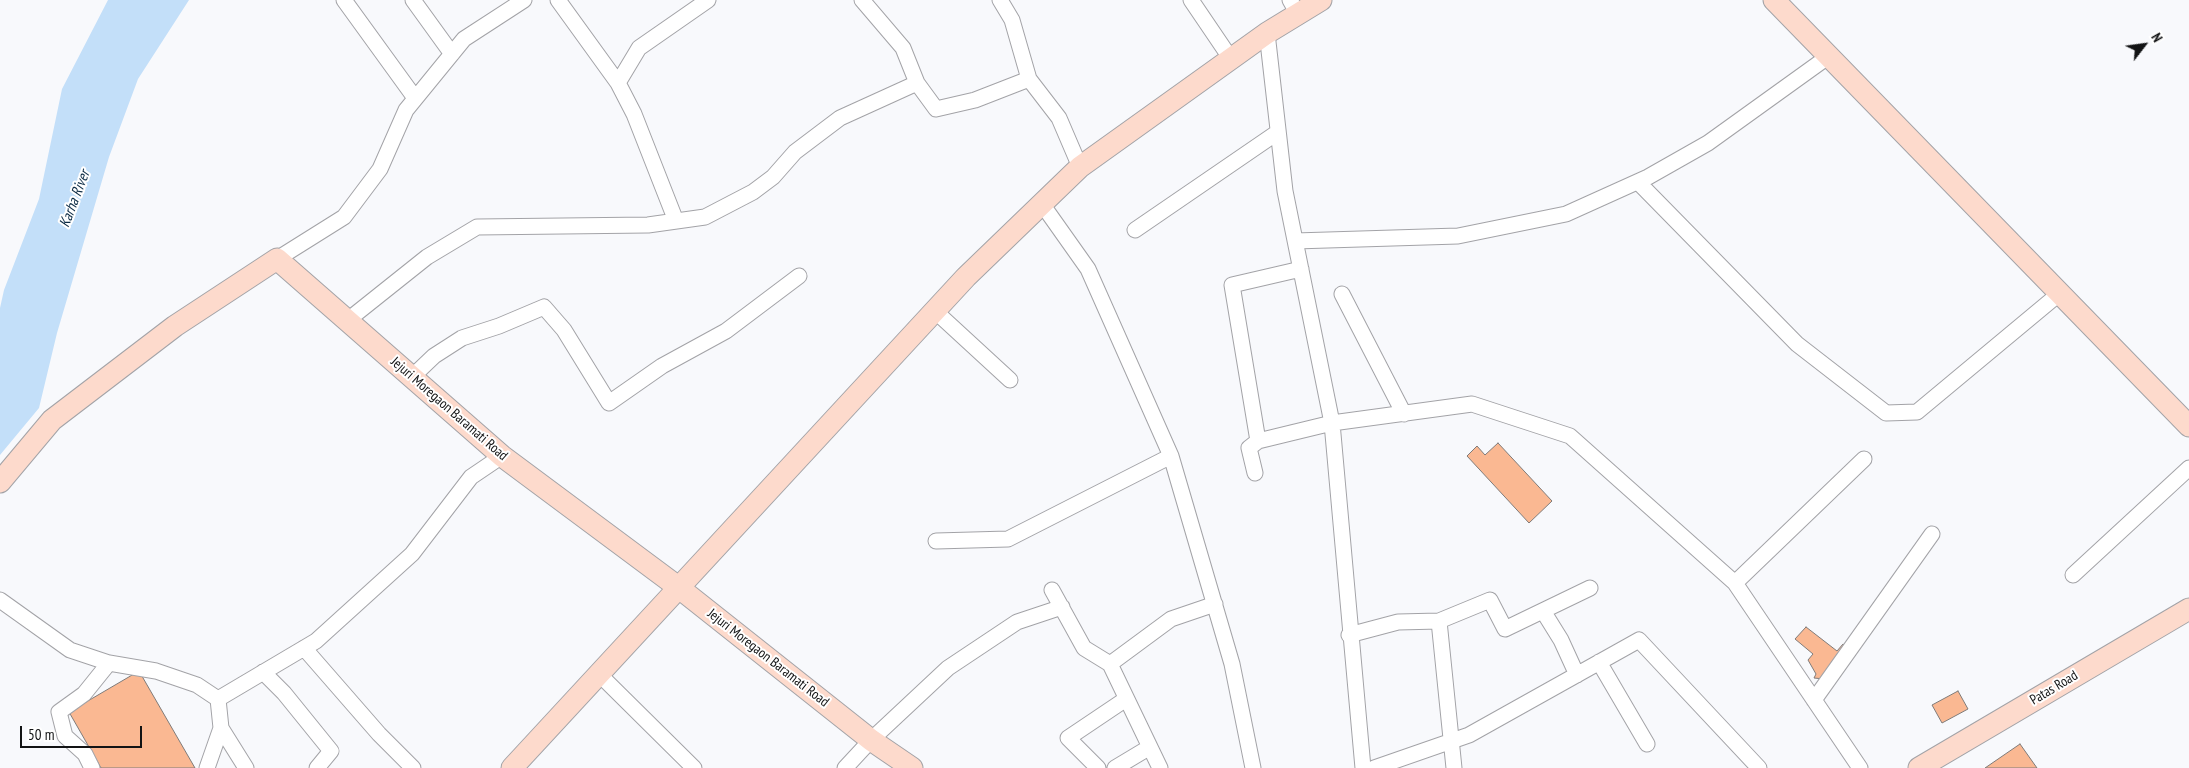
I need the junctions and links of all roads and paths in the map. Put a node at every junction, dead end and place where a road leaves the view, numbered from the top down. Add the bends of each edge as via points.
1 (344, 0) edge
2 (413, 0) edge
3 (558, 0) edge
4 (708, 0) edge
5 (862, 0) edge
6 (1000, 0) edge
7 (1191, 0) edge
8 (1321, 0) edge
9 (1774, 0) edge
10 (516, 2) edge
11 (1294, 7) edge
12 (1267, 33) junction
13 (452, 54) junction
14 (1829, 56) junction
15 (1231, 59) junction
16 (1030, 79) junction
17 (917, 83) junction
18 (618, 84) junction
19 (415, 98) junction
20 (1278, 132) junction
21 (1080, 167) junction
22 (1638, 182) junction
23 (1042, 204) junction
24 (676, 221) junction
25 (1135, 230) dead end
26 (1295, 241) junction
27 (277, 259) junction
28 (1301, 268) junction
29 (799, 276) dead end
30 (2060, 293) junction
31 (1342, 294) dead end
32 (935, 311) junction
33 (348, 320) junction
34 (412, 377) junction
35 (1010, 380) dead end
36 (1404, 414) junction
37 (1332, 423) junction
38 (2189, 426) edge
39 (1258, 442) junction
40 (502, 456) junction
41 (1171, 456) junction
42 (1864, 459) dead end
43 (2189, 468) edge
44 (1255, 473) dead end
45 (0, 482) edge
46 (1932, 534) dead end
47 (936, 541) dead end
48 (2073, 575) dead end
49 (1735, 583) junction
50 (678, 587) junction
51 (1590, 588) dead end
52 (1052, 590) dead end
53 (0, 600) edge
54 (1215, 604) junction
55 (1062, 607) junction
56 (2189, 609) edge
57 (1542, 611) junction
58 (1439, 621) junction
59 (1350, 635) junction
60 (304, 648) junction
61 (1599, 662) junction
62 (109, 663) junction
63 (1110, 664) junction
64 (263, 672) junction
65 (599, 674) junction
66 (1577, 675) junction
67 (218, 699) junction
68 (1126, 699) junction
69 (1814, 700) junction
70 (221, 728) junction
71 (871, 740) junction
72 (1450, 742) junction
73 (1647, 744) dead end
74 (1150, 747) junction
75 (92, 768) edge
76 (207, 768) edge
77 (246, 768) edge
78 (317, 768) edge
79 (414, 768) edge
80 (512, 768) edge
81 (694, 768) edge
82 (845, 768) edge
83 (912, 768) edge
84 (1098, 768) edge
85 (1115, 768) edge
86 (1160, 768) edge
87 (1253, 768) edge
88 (1363, 768) edge
89 (1374, 768) edge
90 (1454, 768) edge
91 (1759, 768) edge
92 (1860, 768) edge
93 (1919, 768) edge

1 - 19 street
2 - 13 street
3 - 18 street
4 - 18 street via 639,48
5 - 17 street via 903,48
6 - 16 street via 1012,20
7 - 15 street
8 - 11 street
9 - 14 street
10 - 13 street via 464,39
11 - 12 street
12 - 15 street
12 - 20 street
13 - 19 street
14 - 22 street via 1708,143
14 - 30 street
15 - 21 street
16 - 17 street via 975,100 936,109
16 - 21 street via 1059,118
17 - 24 street via 840,118 795,152 773,178 753,192 705,217
18 - 24 street via 634,114
19 - 27 street via 406,110 380,169 344,217
20 - 25 street
20 - 26 street
21 - 23 street
22 - 26 street via 1566,214 1458,236
22 - 30 street via 1797,344 1886,413 1917,412
23 - 32 street
23 - 41 street via 1088,269
24 - 33 street via 648,225 477,227 427,257
26 - 28 street
27 - 33 street, Jejuri Moregaon Baramati Road
27 - 45 street via 175,326 52,420
28 - 37 street
28 - 39 street via 1232,285
29 - 34 street via 726,331 662,366 609,403 564,330 544,307 462,338 434,356
30 - 38 street
31 - 36 street
32 - 35 street
32 - 50 street
33 - 34 street, Jejuri Moregaon Baramati Road
34 - 40 street, Jejuri Moregaon Baramati Road
36 - 37 street
36 - 49 street via 1472,404 1570,436
37 - 39 street
37 - 59 street
39 - 44 street via 1249,448
40 - 50 street, Jejuri Moregaon Baramati Road
40 - 60 street via 471,477 412,554 316,641
41 - 47 street via 1008,539
41 - 54 street
42 - 49 street
43 - 48 street
46 - 69 street
49 - 69 street
50 - 65 street
50 - 71 street, Jejuri Moregaon Baramati Road
51 - 57 street
52 - 55 street
53 - 62 street via 70,650
54 - 63 street via 1171,619
54 - 87 street via 1232,664
55 - 63 street via 1084,648
55 - 71 street via 1017,622 948,668
56 - 93 street, Patas Road
57 - 58 street via 1506,629 1490,600
57 - 66 street via 1561,640
58 - 59 street via 1398,622
58 - 72 street
59 - 88 street
60 - 64 street
60 - 79 street via 379,734
61 - 66 street
61 - 73 street
61 - 91 street via 1639,640
62 - 67 street via 156,672 197,685
62 - 75 street via 84,694 59,712 65,736 85,754
63 - 68 street
64 - 67 street
64 - 78 street via 330,751
65 - 80 street
65 - 81 street
66 - 72 street via 1469,735
67 - 70 street
68 - 74 street
68 - 84 street via 1068,738
69 - 92 street
70 - 76 street
70 - 77 street
71 - 82 street
71 - 83 street, Jejuri Moregaon Baramati Road
72 - 89 street
72 - 90 street
74 - 85 street
74 - 86 street

